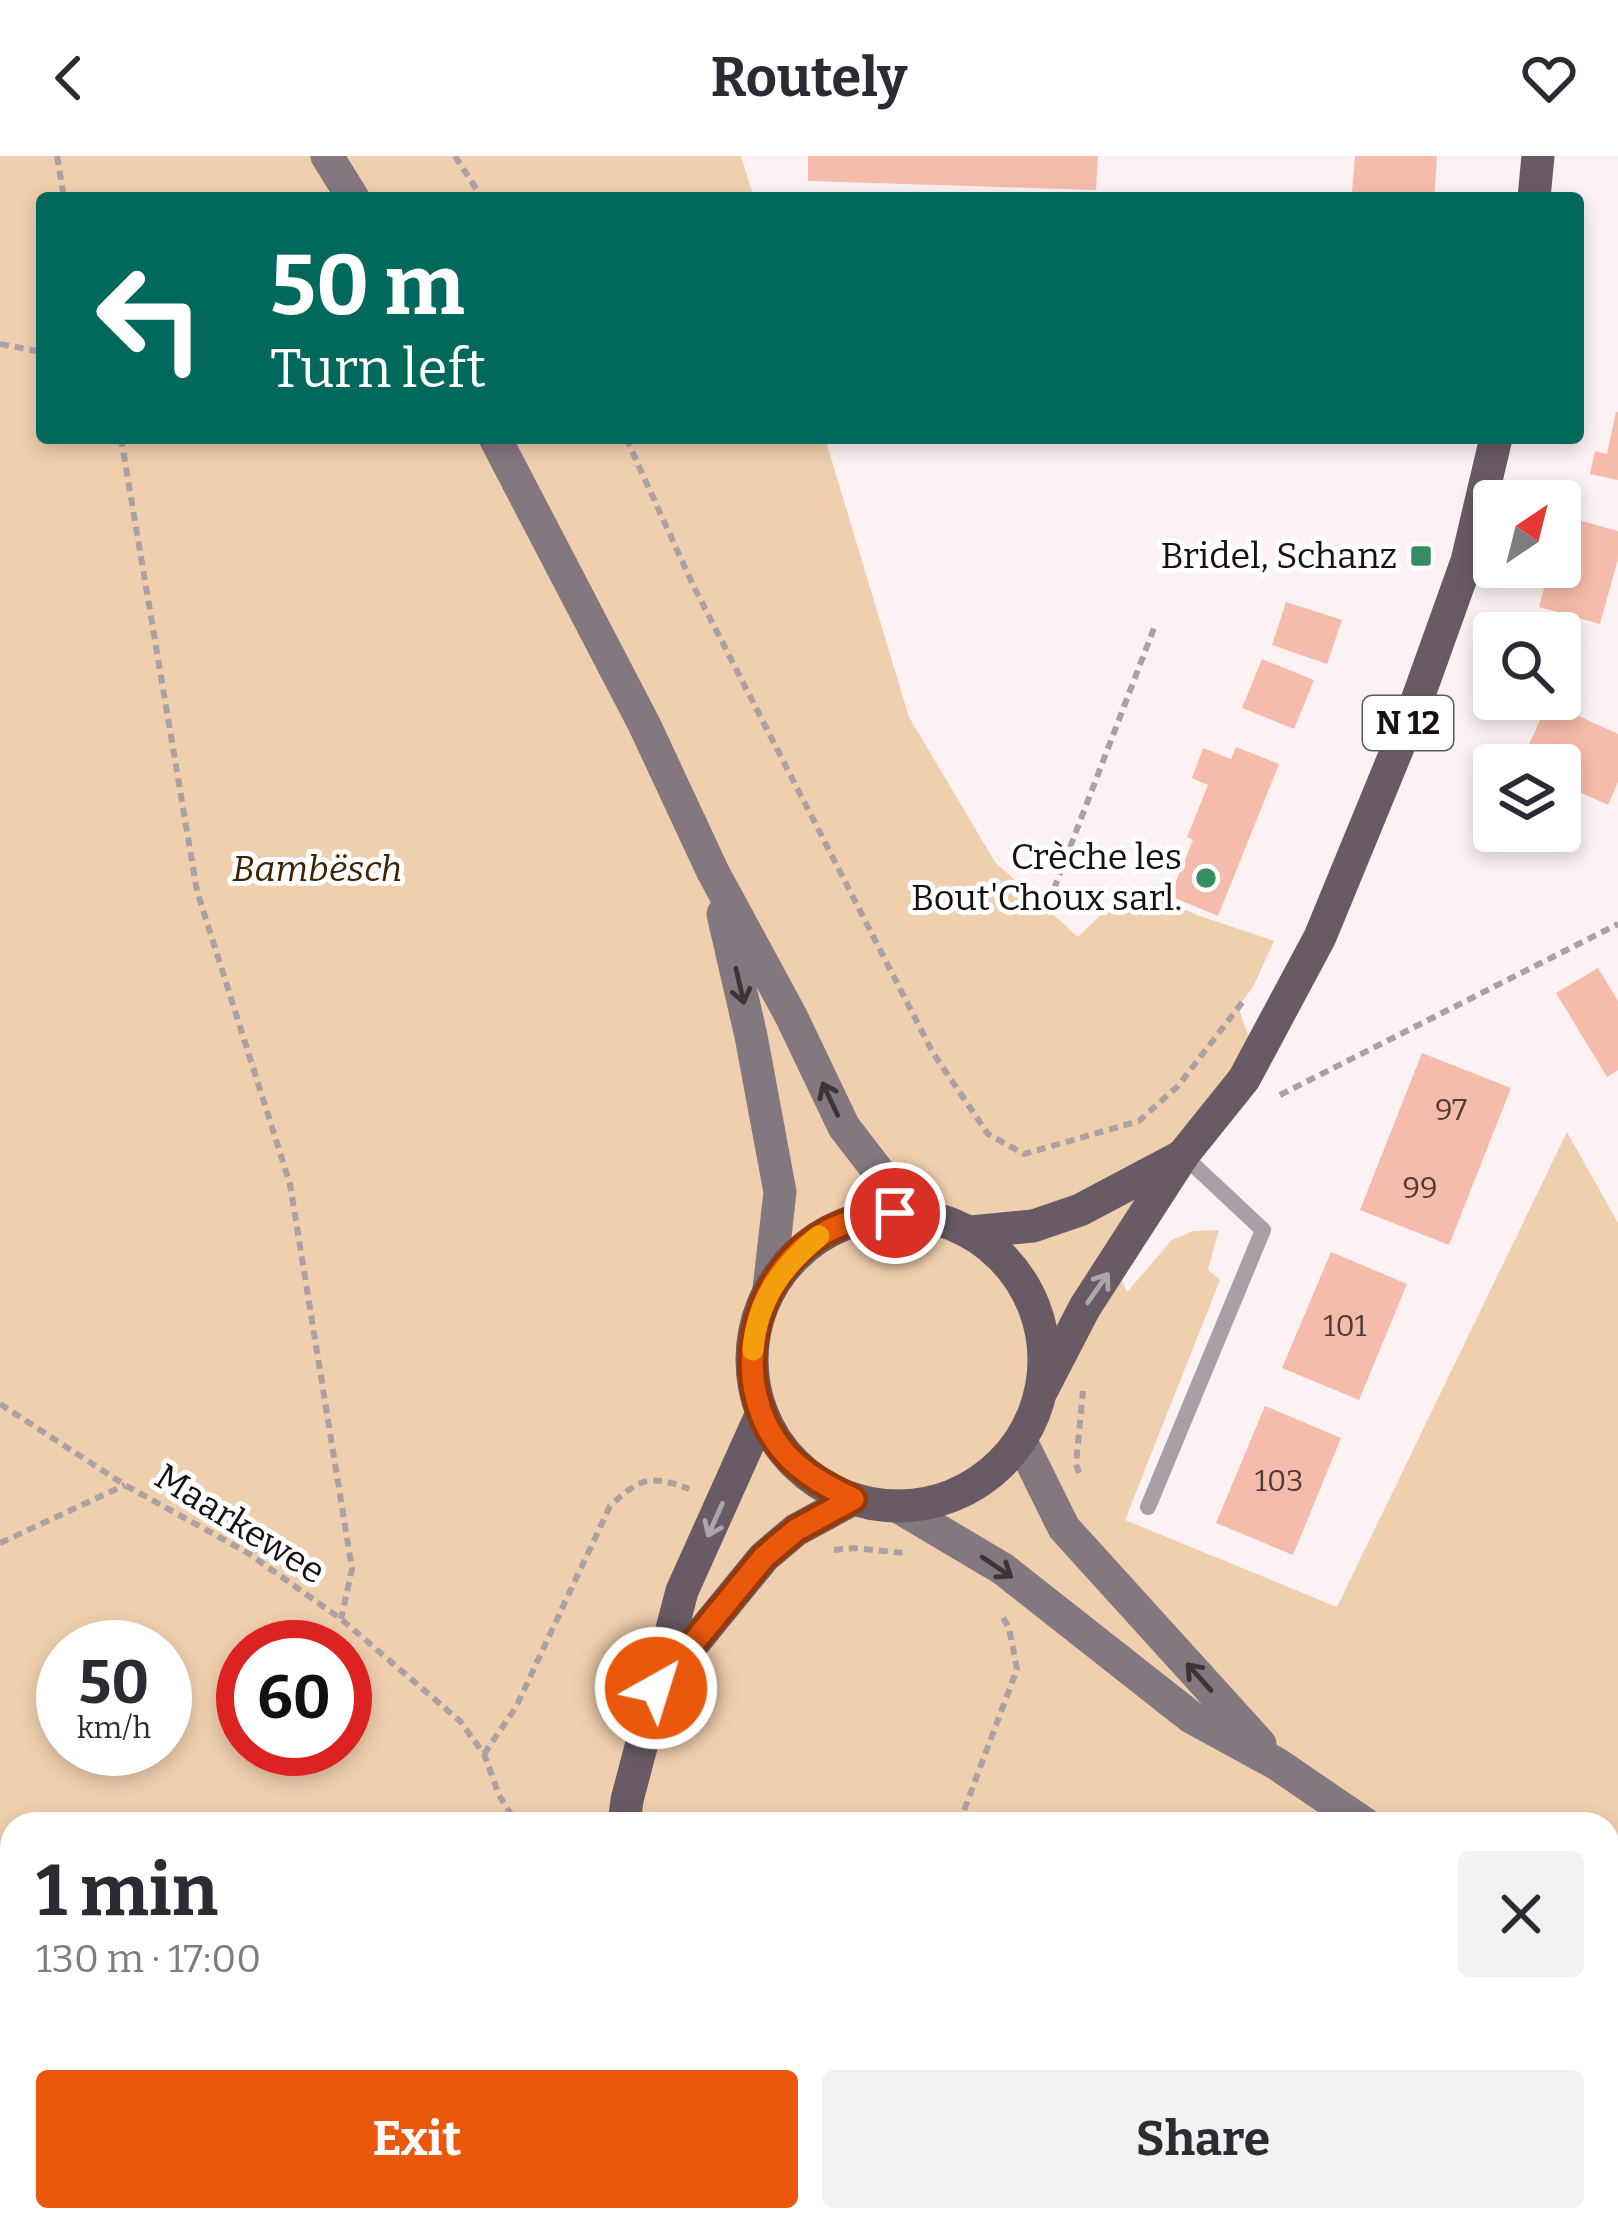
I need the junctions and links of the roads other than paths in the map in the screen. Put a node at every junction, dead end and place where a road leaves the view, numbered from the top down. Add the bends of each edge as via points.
1 (327, 156) edge
2 (1538, 156) edge
3 (348, 192) edge
4 (1535, 192) edge
5 (498, 444) edge
6 (1495, 444) edge
7 (713, 872) junction
8 (1183, 1155) junction
9 (933, 1217) junction
10 (971, 1232) junction
11 (769, 1289) junction
12 (1042, 1390) junction
13 (762, 1413) junction
14 (1021, 1442) junction
15 (853, 1499) junction
16 (897, 1506) junction
17 (1148, 1507) dead end
18 (656, 1688) junction
19 (1277, 1764) junction
20 (625, 1812) edge
21 (1347, 1812) edge

1 - 3 main road
2 - 4 main road
5 - 7 main road
6 - 8 main road, N 12 via 1467,561 1320,937 1244,1079
9 -> 7 main road via 881,1175 844,1127
7 -> 11 main road via 780,1192
8 - 10 main road, N 12 via 1080,1210 1033,1226
12 -> 8 main road, N 12
8 - 17 lane via 1263,1230
9 - 10 main road
9 - 11 main road via 895,1213 840,1226 792,1258
10 - 12 main road via 1007,1261 1033,1300 1044,1345
11 - 13 main road via 752,1372
12 - 14 main road
13 - 15 main road via 783,1450 814,1480
13 -> 18 main road via 682,1591
14 - 16 main road via 967,1490
19 -> 14 main road via 1064,1528
15 - 16 main road
15 - 18 main road via 764,1557
16 -> 19 main road via 1004,1569 1191,1717
18 - 20 main road
19 - 21 main road

